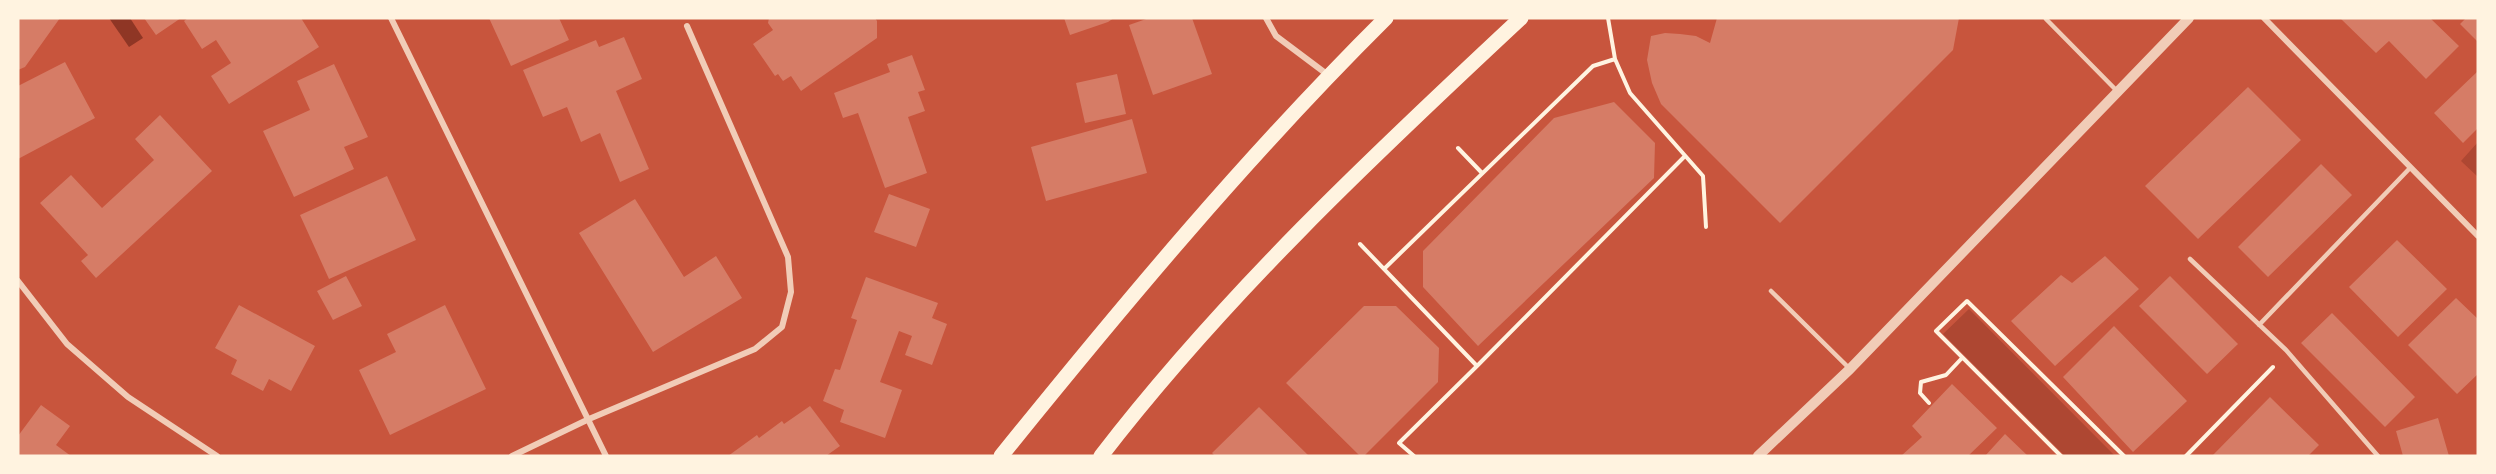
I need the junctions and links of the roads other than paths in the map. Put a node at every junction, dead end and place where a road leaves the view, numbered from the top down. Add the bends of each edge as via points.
1 (391, 18) edge
2 (1266, 18) edge
3 (1386, 18) edge
4 (1521, 18) edge
5 (2189, 18) edge
6 (2264, 18) edge
7 (2046, 19) edge
8 (687, 26) dead end
9 (1328, 76) junction
10 (2117, 91) junction
11 (2410, 168) junction
12 (2478, 236) edge
13 (2190, 259) dead end
14 (18, 281) edge
15 (1771, 291) dead end
16 (2259, 325) junction
17 (1850, 369) junction
18 (589, 419) junction
19 (217, 456) edge
20 (512, 456) edge
21 (606, 456) edge
22 (1001, 456) edge
23 (1101, 456) edge
24 (1758, 456) edge
25 (2378, 456) edge

1 - 18 street
2 - 9 street via 1276,36
3 - 9 main road
4 - 23 main road via 1355,173 1270,261 1138,407
5 - 10 street
6 - 11 street
7 - 10 lane
8 - 18 street via 788,257 791,292 782,327 755,350
9 - 22 main road via 1109,322
10 - 17 street
11 - 12 street
11 - 16 lane
13 - 16 lane
14 - 19 street via 67,344 128,397
15 - 17 lane
16 - 25 lane via 2288,352
17 - 24 street
18 - 20 street
18 - 21 street

